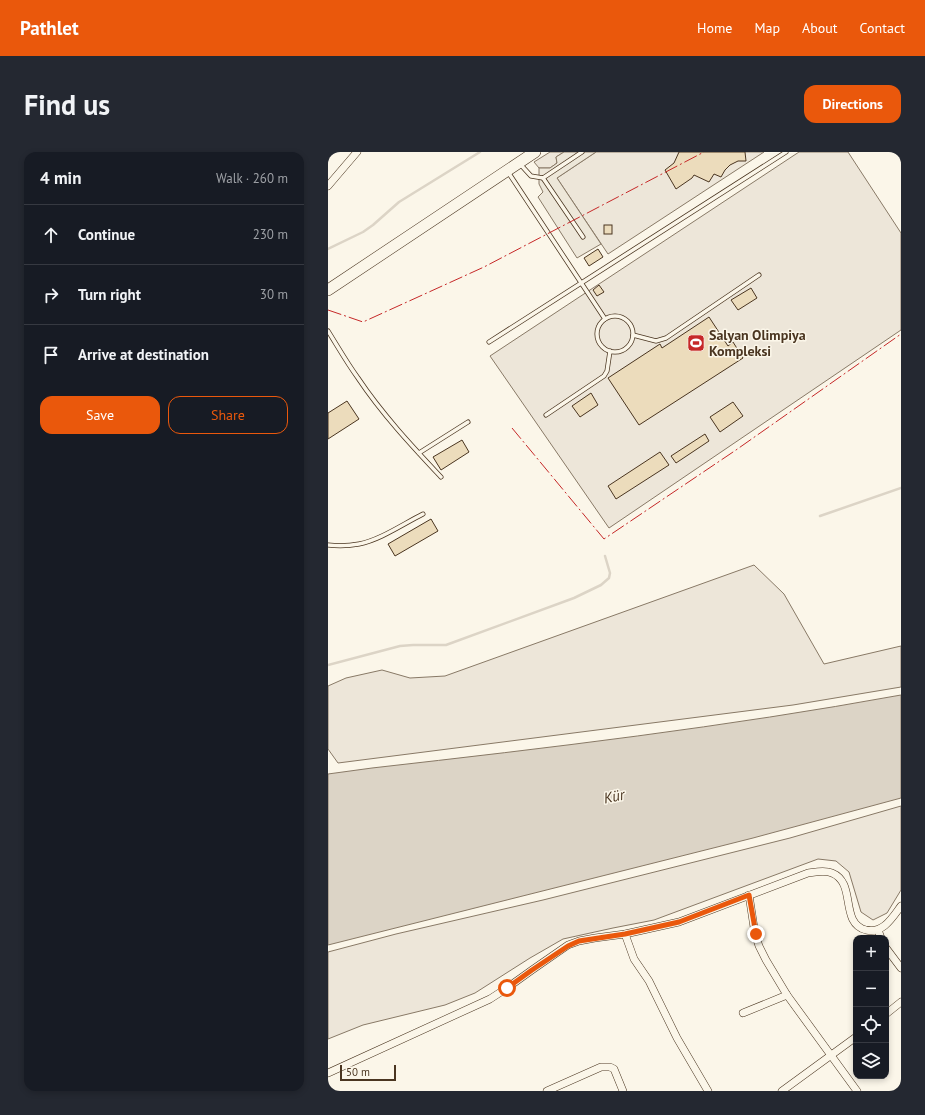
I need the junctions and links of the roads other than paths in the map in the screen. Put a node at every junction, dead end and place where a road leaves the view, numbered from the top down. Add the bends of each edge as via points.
1 (356, 152) edge
2 (536, 152) edge
3 (582, 152) edge
4 (786, 152) edge
5 (519, 163) junction
6 (507, 171) junction
7 (543, 178) junction
8 (328, 186) edge
9 (583, 237) dead end
10 (759, 275) dead end
11 (581, 283) junction
12 (328, 290) edge
13 (605, 319) junction
14 (328, 331) edge
15 (633, 335) junction
16 (489, 342) dead end
17 (610, 352) junction
18 (546, 415) dead end
19 (468, 422) dead end
20 (419, 454) junction
21 (441, 477) dead end
22 (423, 514) dead end
23 (328, 545) edge
24 (749, 895) junction
25 (901, 906) edge
26 (878, 930) junction
27 (625, 934) junction
28 (880, 935) edge
29 (889, 952) edge
30 (901, 968) edge
31 (787, 995) junction
32 (901, 1002) edge
33 (889, 1012) edge
34 (743, 1013) dead end
35 (853, 1039) edge
36 (831, 1056) junction
37 (328, 1073) edge
38 (547, 1091) edge
39 (623, 1091) edge
40 (708, 1091) edge
41 (782, 1091) edge
42 (857, 1091) edge

1 - 8 street
2 - 5 main road
3 - 7 lane
4 - 11 lane
5 - 6 main road
5 - 7 lane via 530,176
6 - 11 lane
6 - 12 main road
7 - 9 lane
10 - 15 lane via 666,338 656,341
11 - 13 lane
11 - 16 lane
13 - 15 lane via 616,316 626,320
13 - 17 lane via 597,334 601,345
14 - 20 lane via 378,406
15 - 17 lane via 626,349
17 - 18 lane via 604,376
19 - 20 lane
20 - 21 lane
22 - 23 lane via 372,540 342,546
24 - 26 street via 808,873 833,873 840,878 844,886 855,924 862,929
24 - 27 street via 679,922
24 - 31 street via 758,946
25 - 26 street via 887,924
26 - 28 street
27 - 37 street via 579,941 568,946 490,999
27 - 40 street via 634,959 654,989 677,1038
29 - 30 street
31 - 34 street
31 - 36 street
32 - 33 street
35 - 36 street
36 - 41 street
36 - 42 street
38 - 39 street via 601,1067 610,1067 614,1069

